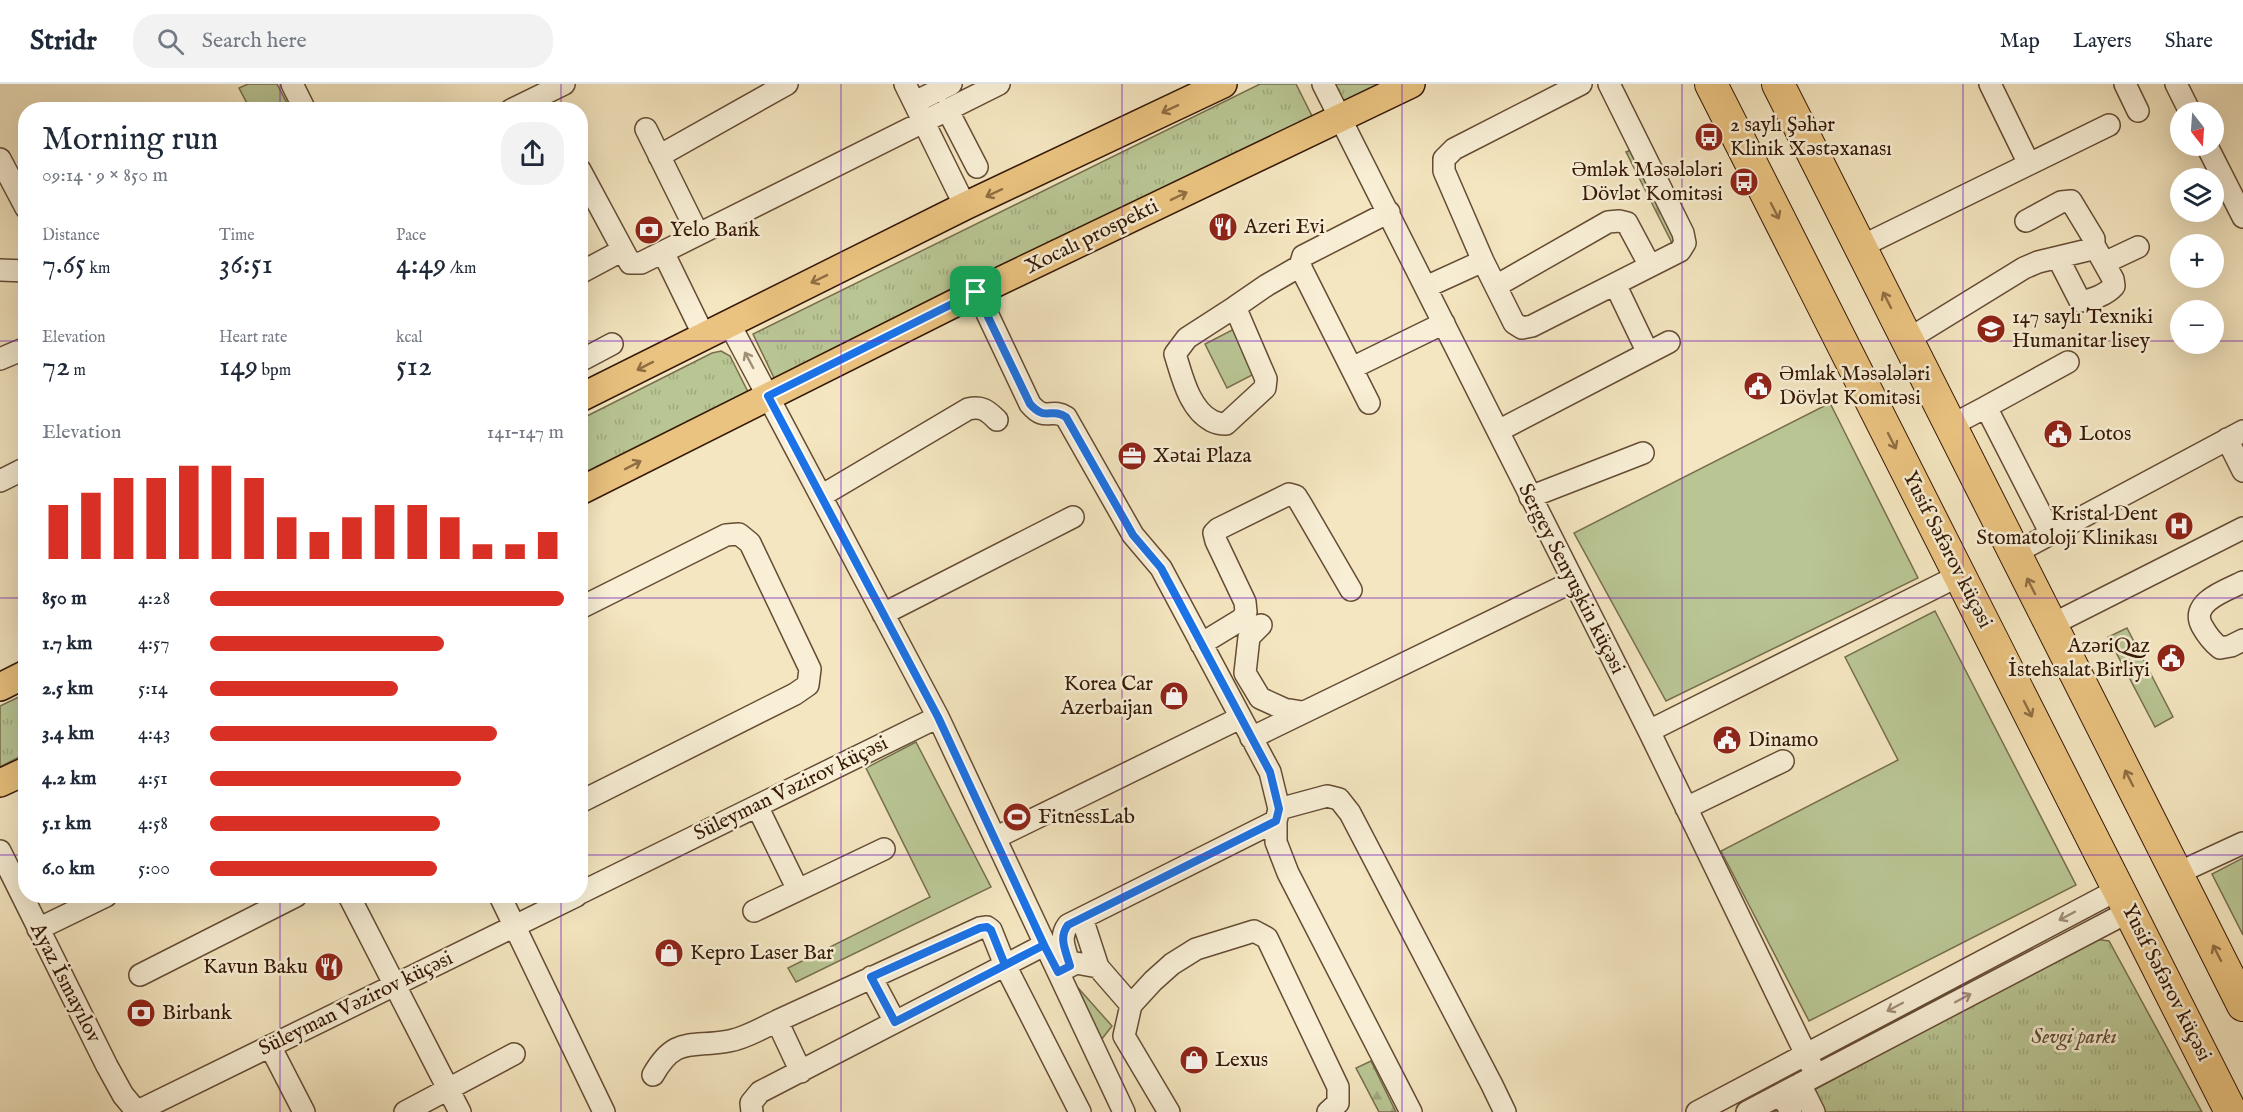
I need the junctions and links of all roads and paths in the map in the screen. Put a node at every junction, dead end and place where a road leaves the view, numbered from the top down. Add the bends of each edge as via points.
1 (292, 84) edge
2 (564, 84) edge
3 (787, 84) edge
4 (999, 84) edge
5 (1223, 84) edge
6 (1323, 84) edge
7 (1411, 84) edge
8 (1581, 84) edge
9 (1609, 84) edge
10 (1711, 84) edge
11 (1778, 84) edge
12 (1990, 84) edge
13 (2125, 84) edge
14 (2176, 84) edge
15 (943, 86) edge
16 (301, 102) edge
17 (527, 102) edge
18 (914, 102) edge
19 (2185, 102) edge
20 (947, 109) junction
21 (2138, 111) dead end
22 (1341, 118) junction
23 (2109, 125) dead end
24 (646, 129) dead end
25 (958, 130) junction
26 (933, 140) junction
27 (659, 156) junction
28 (2212, 156) edge
29 (0, 159) edge
30 (2029, 164) junction
31 (977, 166) dead end
32 (588, 185) edge
33 (18, 193) edge
34 (965, 206) junction
35 (1389, 212) junction
36 (2243, 217) edge
37 (2026, 221) dead end
38 (698, 234) junction
39 (1860, 247) junction
40 (2138, 247) dead end
41 (623, 250) junction
42 (663, 252) junction
43 (2099, 254) junction
44 (2058, 258) junction
45 (1483, 261) junction
46 (1300, 266) junction
47 (1650, 266) junction
48 (588, 269) edge
49 (0, 270) edge
50 (18, 271) edge
51 (1615, 284) junction
52 (1496, 286) junction
53 (1426, 287) junction
54 (976, 292) junction
55 (1236, 307) junction
56 (729, 323) junction
57 (1444, 323) junction
58 (704, 336) junction
59 (1907, 340) junction
60 (1669, 342) dead end
61 (612, 344) dead end
62 (18, 352) edge
63 (1648, 353) junction
64 (588, 357) edge
65 (0, 360) edge
66 (2068, 363) dead end
67 (1352, 368) junction
68 (588, 394) edge
69 (768, 396) junction
70 (1369, 403) dead end
71 (1986, 407) junction
72 (997, 420) dead end
73 (1950, 426) junction
74 (1498, 431) junction
75 (2235, 435) edge
76 (1643, 453) dead end
77 (2243, 471) edge
78 (18, 472) edge
79 (0, 481) edge
80 (588, 487) edge
81 (820, 496) junction
82 (1530, 497) junction
83 (1073, 517) dead end
84 (2243, 528) edge
85 (2051, 534) junction
86 (2015, 553) junction
87 (1960, 575) junction
88 (1572, 582) junction
89 (2243, 582) edge
90 (1351, 590) dead end
91 (588, 604) edge
92 (883, 614) junction
93 (1261, 625) dead end
94 (2051, 625) junction
95 (2243, 640) edge
96 (1201, 644) junction
97 (18, 678) edge
98 (0, 687) edge
99 (1302, 712) junction
100 (938, 717) junction
101 (1240, 717) junction
102 (1649, 731) junction
103 (1251, 738) junction
104 (1783, 761) dead end
105 (18, 775) edge
106 (0, 783) edge
107 (588, 798) edge
108 (757, 806) junction
109 (1686, 808) junction
110 (1277, 815) junction
111 (995, 838) junction
112 (2243, 843) edge
113 (885, 849) dead end
114 (0, 851) edge
115 (2178, 873) junction
116 (18, 888) edge
117 (588, 889) edge
118 (798, 890) junction
119 (2124, 900) junction
120 (25, 903) edge
121 (92, 903) edge
122 (282, 903) edge
123 (353, 903) edge
124 (503, 903) edge
125 (561, 903) edge
126 (754, 911) dead end
127 (1082, 918) junction
128 (513, 926) junction
129 (38, 929) junction
130 (1044, 945) junction
131 (1005, 965) junction
132 (1098, 967) junction
133 (1064, 969) junction
134 (140, 975) dead end
135 (871, 977) junction
136 (394, 984) junction
137 (1131, 1005) junction
138 (2243, 1005) edge
139 (777, 1021) junction
140 (895, 1022) junction
141 (1124, 1036) junction
142 (270, 1046) junction
143 (1095, 1051) junction
144 (514, 1054) dead end
145 (1806, 1054) junction
146 (801, 1071) junction
147 (653, 1075) dead end
148 (449, 1089) junction
149 (1797, 1091) edge
150 (137, 1112) edge
151 (304, 1112) edge
152 (405, 1112) edge
153 (460, 1112) edge
154 (604, 1112) edge
155 (752, 1112) edge
156 (1080, 1112) edge
157 (1124, 1112) edge
158 (1169, 1112) edge
159 (1328, 1112) edge
160 (1411, 1112) edge
161 (1504, 1112) edge
162 (1697, 1112) edge
163 (1747, 1112) edge
164 (1814, 1112) edge
165 (2232, 1112) edge

1 - 16 street
2 - 17 street
3 - 27 street
4 - 20 street
5 -> 34 main road
6 - 22 street, Sergey Senyuşkin küçəsi
7 - 22 main road, Xocalı prospekti
8 - 45 street via 1454,149 1444,159 1444,171
9 - 47 street via 1683,233 1685,243 1680,251
10 -> 87 highway, Yusif Səfərov küçəsi
11 - 39 highway
12 - 30 street
13 - 21 street
14 - 19 street
15 - 18 street
18 - 20 street
18 - 26 street
18 - 38 street
20 - 25 street
22 - 35 street, Sergey Senyuşkin küçəsi
54 -> 22 main road, Xocalı prospekti
23 - 30 street
24 - 27 street
25 - 26 street
25 - 31 street
26 - 34 street
27 - 38 street
28 - 36 street
29 - 33 street
30 - 39 street
32 - 41 street
34 -> 56 main road
35 - 46 street via 1303,256
35 - 53 street, Sergey Senyuşkin küçəsi
37 - 43 street via 2061,202 2071,201
38 - 42 street
59 -> 39 highway
40 - 43 street
41 - 42 street via 630,263 635,264
41 - 48 street
42 - 58 street
43 - 44 street via 2088,250
43 - 44 street via 2114,286 2085,302 2080,301
44 - 59 street via 2024,268
45 - 52 street
45 - 53 street
46 - 55 street
46 - 67 street
47 - 51 street
47 - 52 street via 1627,224 1608,222
49 - 50 street
51 - 52 street via 1522,328 1514,323
51 - 63 street
53 - 57 street, Sergey Senyuşkin küçəsi
54 - 69 main road, Xocalı prospekti
54 - 96 street via 1030,404 1038,412 1066,417 1133,535 1161,568
55 - 55 street via 1187,338 1175,354 1185,388 1212,422 1226,424 1265,388 1266,379
56 - 58 main road
69 -> 56 street
57 - 67 street
57 - 74 street, Sergey Senyuşkin küçəsi
58 -> 68 main road
59 - 73 highway
60 - 63 street
61 - 64 street
62 - 65 street
63 - 74 street
66 - 71 street
67 - 70 street
80 -> 69 main road, Xocalı prospekti
69 - 81 street
71 - 73 street
71 - 85 street
72 - 81 street via 986,409 968,409
73 - 86 highway
74 - 82 street, Sergey Senyuşkin küçəsi
75 - 77 street
75 - 85 street
76 - 82 street
78 - 79 street
81 - 92 street
82 - 88 street, Sergey Senyuşkin küçəsi
83 - 92 street
84 - 94 street
85 - 86 street
94 -> 86 highway
87 - 102 street
87 -> 119 highway, Yusif Səfərov küçəsi
88 - 99 street
88 - 102 street, Sergey Senyuşkin küçəsi
89 - 95 street via 2206,602 2200,609 2199,620 2210,641 2220,648
90 - 96 street via 1296,496 1289,494 1214,533 1246,612 1242,619
91 - 107 street via 726,535 739,534 750,543 810,669 808,685 795,694
92 - 100 street
93 - 99 street via 1249,637 1245,673 1260,698
115 -> 94 highway
96 - 101 street
97 - 98 main road
99 - 103 street
100 - 108 street, Süleyman Vəzirov küçəsi
100 - 111 street
101 - 103 street
101 - 111 street
102 - 109 street, Sergey Senyuşkin küçəsi
103 - 110 street via 1270,772
104 - 109 street
105 - 106 main road
108 - 117 street, Süleyman Vəzirov küçəsi
108 - 118 street
109 - 145 street, Sergey Senyuşkin küçəsi
110 - 127 street
110 - 160 street via 1276,842 1288,873
110 - 161 street via 1327,796 1339,799 1350,813
111 - 130 street
112 - 115 street
113 - 118 street
114 - 116 street, Ayaz İsmayılov
138 -> 115 highway
118 - 126 street
119 -> 145 street
149 -> 119 street
119 - 165 highway, Yusif Səfərov küçəsi
120 - 129 street, Ayaz İsmayılov
121 - 129 street
122 - 134 street
123 - 136 street
124 - 128 street
125 - 128 street, Süleyman Vəzirov küçəsi
127 - 132 street
127 - 133 street via 1063,932
128 - 136 street, Süleyman Vəzirov küçəsi
128 - 154 street
129 - 150 street, Ayaz İsmayılov via 107,1066
130 - 131 street
130 - 133 street
131 - 135 street via 987,927
131 - 140 street
131 - 156 street
132 - 133 street via 1076,963
132 - 137 street
133 - 143 street
135 - 139 street
135 - 140 street
136 - 142 street, Süleyman Vəzirov küçəsi
136 - 148 street
137 - 141 street
137 - 159 street via 1172,964 1196,950 1254,931 1267,938 1338,1087 1338,1103
139 - 146 street
139 - 147 street via 731,1041 673,1049
140 - 146 street
141 - 143 street
141 - 158 street
142 - 150 street, Süleyman Vəzirov küçəsi
142 - 151 street
143 - 157 street
144 - 148 street
145 - 149 street, Sergey Senyuşkin küçəsi
145 - 162 street
146 - 155 street via 760,1092 751,1103
148 - 152 street
148 - 153 street
149 - 163 street
149 - 164 street, Sergey Senyuşkin küçəsi

